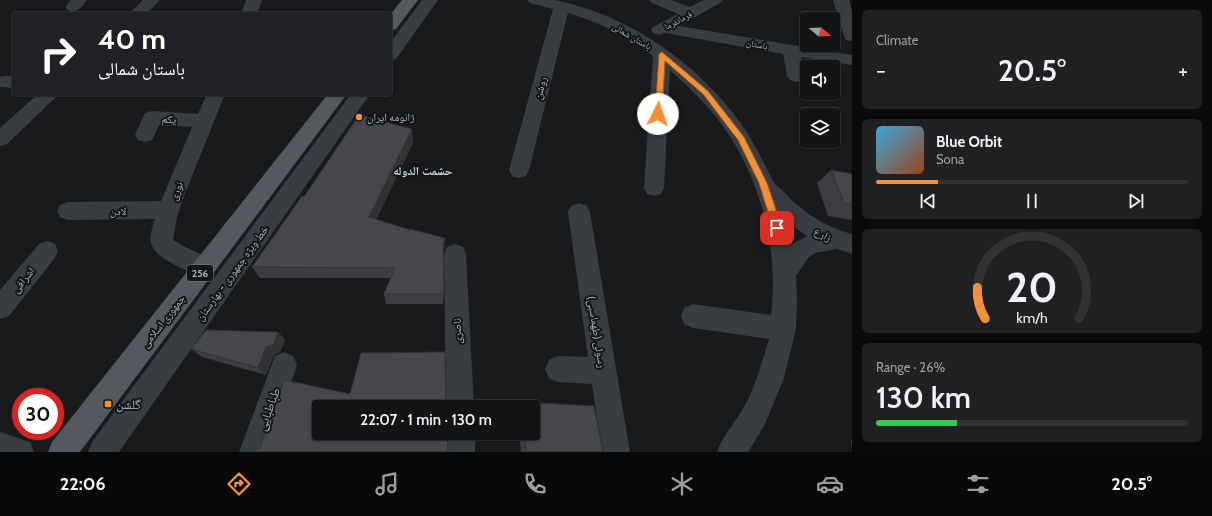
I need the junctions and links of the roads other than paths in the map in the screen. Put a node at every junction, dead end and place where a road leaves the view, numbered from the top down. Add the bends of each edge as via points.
1 (152, 0) edge
2 (254, 0) edge
3 (410, 0) edge
4 (430, 0) edge
5 (535, 0) edge
6 (657, 0) edge
7 (715, 0) edge
8 (842, 0) edge
9 (571, 6) edge
10 (139, 12) edge
11 (249, 12) edge
12 (690, 13) junction
13 (392, 23) edge
14 (663, 28) junction
15 (852, 36) edge
16 (642, 40) junction
17 (791, 50) junction
18 (392, 52) edge
19 (662, 54) junction
20 (852, 60) edge
21 (796, 76) dead end
22 (47, 96) edge
23 (215, 96) edge
24 (336, 96) edge
25 (361, 96) edge
26 (205, 121) junction
27 (145, 135) dead end
28 (0, 139) edge
29 (519, 170) dead end
30 (763, 183) junction
31 (654, 188) dead end
32 (168, 210) junction
33 (68, 211) dead end
34 (579, 212) dead end
35 (844, 242) edge
36 (46, 251) dead end
37 (455, 254) dead end
38 (205, 266) junction
39 (785, 272) junction
40 (0, 308) edge
41 (693, 316) dead end
42 (783, 329) junction
43 (284, 365) dead end
44 (558, 369) dead end
45 (603, 371) junction
46 (460, 400) edge
47 (461, 440) edge
48 (0, 446) edge
49 (20, 452) edge
50 (62, 452) edge
51 (102, 452) edge
52 (253, 452) edge
53 (461, 452) edge
54 (616, 452) edge
55 (731, 452) edge

1 - 10 street
2 - 11 street
3 - 13 main road
4 - 18 street
5 - 9 street, باستان شمالی
6 - 12 street
7 - 12 street, فرمانفرما
8 - 15 street
9 - 16 street, باستان شمالی
9 - 29 street, روشن
12 - 14 street, فرمانفرما
14 - 16 street, فرمانفرما
14 - 17 street, باستان
16 - 19 street, باستان شمالی
17 - 20 street, باستان
17 - 21 street
19 - 30 street, باستان شمالی via 705,93 724,115 741,139
19 - 31 street
22 - 28 street
23 - 26 street, نوری
24 - 38 main road, جمهوری اسلامی / 256
25 - 51 street, خط ویژه جمهوری - بهارستان
26 - 27 street, یکم via 152,118
26 - 32 street, نوری
30 - 35 street, زارع via 796,218
30 - 39 street via 773,212
32 - 33 street, لادن
32 - 38 street, نوری via 161,242 166,249
34 - 45 street, رسولی (طهماسبی)
35 - 39 street, زارع via 813,243 805,246
36 - 40 street, اشرافی
37 - 46 street, ناصری
38 - 50 main road, جمهوری اسلامی / 256
39 - 42 street via 786,304
41 - 42 street
42 - 55 street via 780,349 757,413
43 - 52 street, طباطبایی
44 - 45 street
45 - 54 street, رسولی (طهماسبی)
47 - 53 street
48 - 49 street

